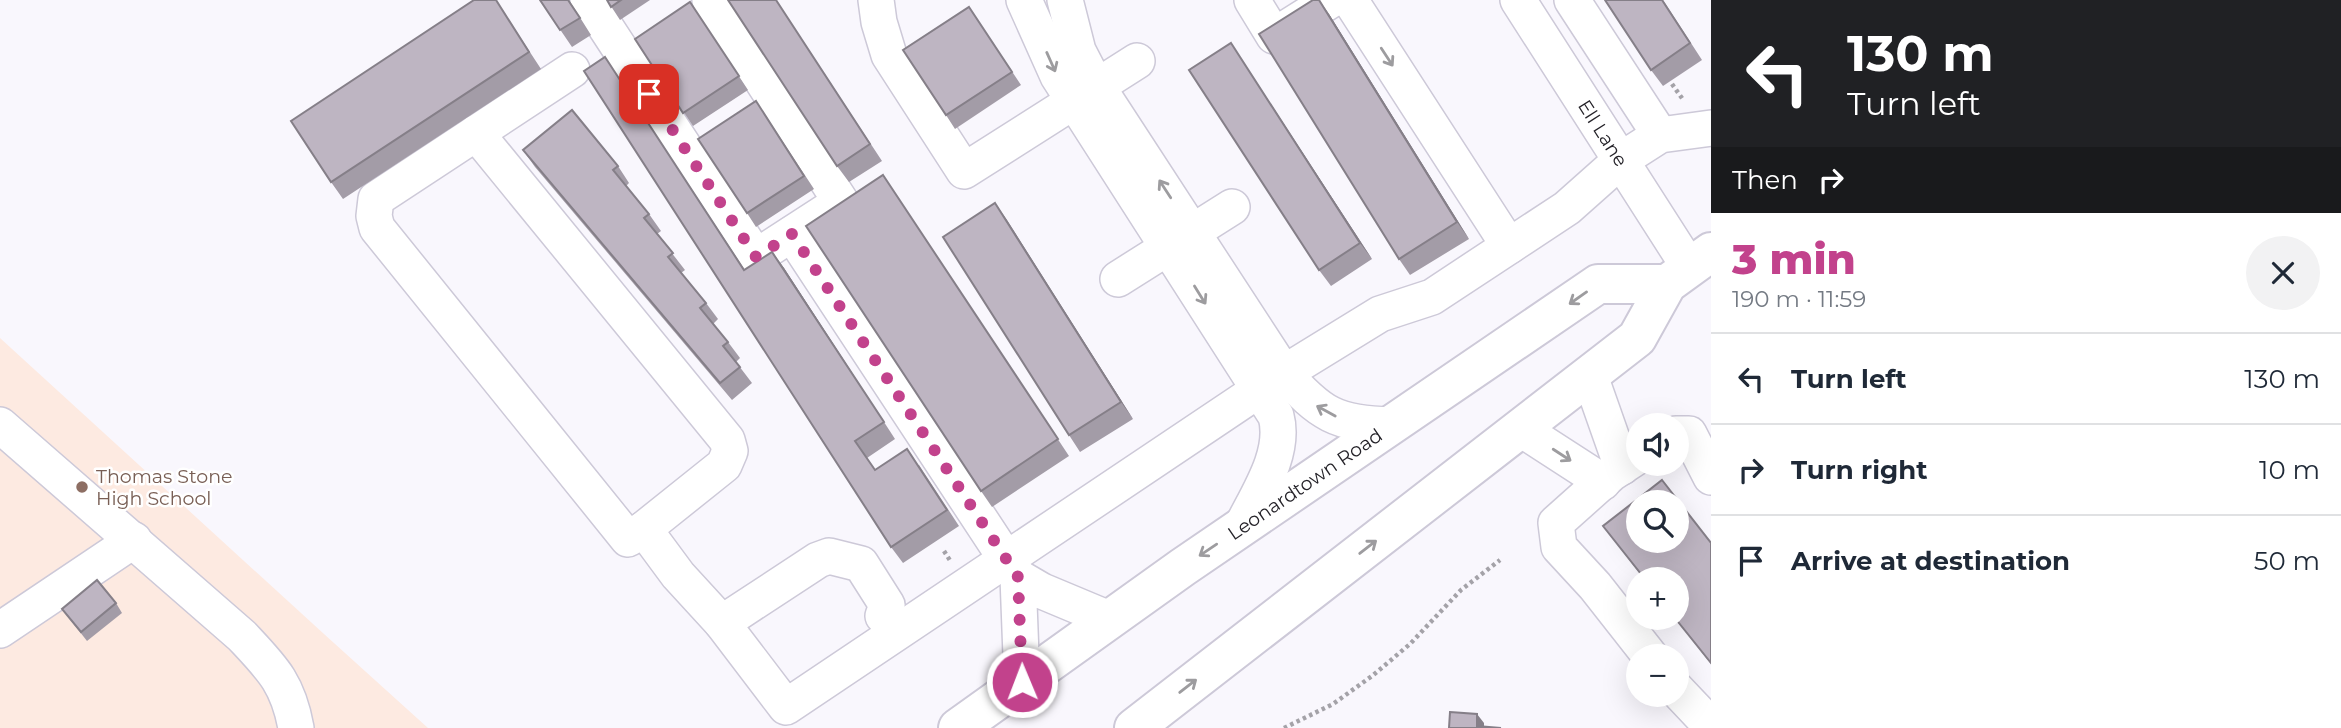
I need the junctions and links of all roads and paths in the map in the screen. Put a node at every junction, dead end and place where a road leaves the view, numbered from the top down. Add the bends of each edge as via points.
1 (589, 0) edge
2 (710, 0) edge
3 (876, 0) edge
4 (1024, 0) edge
5 (1065, 0) edge
6 (1252, 0) edge
7 (1331, 0) edge
8 (1350, 0) edge
9 (1517, 0) edge
10 (1572, 0) edge
11 (1137, 61) dead end
12 (572, 70) dead end
13 (1086, 94) junction
14 (1711, 128) edge
15 (476, 133) junction
16 (1660, 135) junction
17 (1621, 160) junction
18 (1232, 207) dead end
19 (792, 234) junction
20 (1181, 240) junction
21 (1509, 246) junction
22 (1689, 268) edge
23 (1118, 279) dead end
24 (1590, 376) junction
25 (1271, 382) junction
26 (0, 425) edge
27 (1391, 425) junction
28 (1521, 429) junction
29 (1689, 434) edge
30 (1621, 468) edge
31 (1711, 477) edge
32 (1242, 526) junction
33 (644, 529) junction
34 (134, 541) junction
35 (1500, 561) dead end
36 (1012, 568) junction
37 (1109, 620) junction
38 (722, 623) junction
39 (889, 624) junction
40 (0, 631) edge
41 (1641, 644) edge
42 (1022, 682) junction
43 (1689, 703) edge
44 (794, 717) edge
45 (1711, 726) edge
46 (296, 728) edge
47 (958, 728) edge
48 (1134, 728) edge
49 (1284, 728) edge

1 - 19 street via 756,257
2 - 19 street via 841,202
3 - 13 street via 889,55 964,171
4 -> 13 street via 1058,76
5 - 13 street
6 - 7 street via 1274,36
8 -> 21 street
9 - 17 street, Ell Lane
10 - 16 street
11 - 13 street
12 - 15 street
13 - 20 street
14 - 16 street
15 - 33 street via 727,440 730,451 724,466
15 - 33 street via 376,199 377,228 628,539
16 - 17 street
17 - 21 street via 1567,208
17 - 22 street, Ell Lane
18 - 20 street
19 - 36 street
20 - 23 street
20 - 25 street
21 - 25 street via 1432,297 1380,314
22 - 24 highway via 1637,338
22 -> 27 highway, Leonardtown Road via 1598,284
24 - 28 highway
24 - 30 street
27 -> 25 street via 1343,420
25 - 32 street via 1279,441
25 - 36 street
26 - 34 street
27 - 32 highway, Leonardtown Road
28 -> 30 street
48 -> 28 highway
29 - 31 street
30 - 41 street via 1556,523 1559,547
32 -> 37 highway, Leonardtown Road
33 - 38 street
34 - 40 street
34 - 46 street via 274,670 286,690
35 - 49 path via 1461,590 1372,676 1334,704
36 - 37 street via 1042,591
36 - 39 street
36 - 42 street
37 - 42 highway, Leonardtown Road
38 - 39 street via 829,556 861,564 887,605
38 - 44 street
39 - 44 street
42 - 47 highway, Leonardtown Road
43 - 45 street

